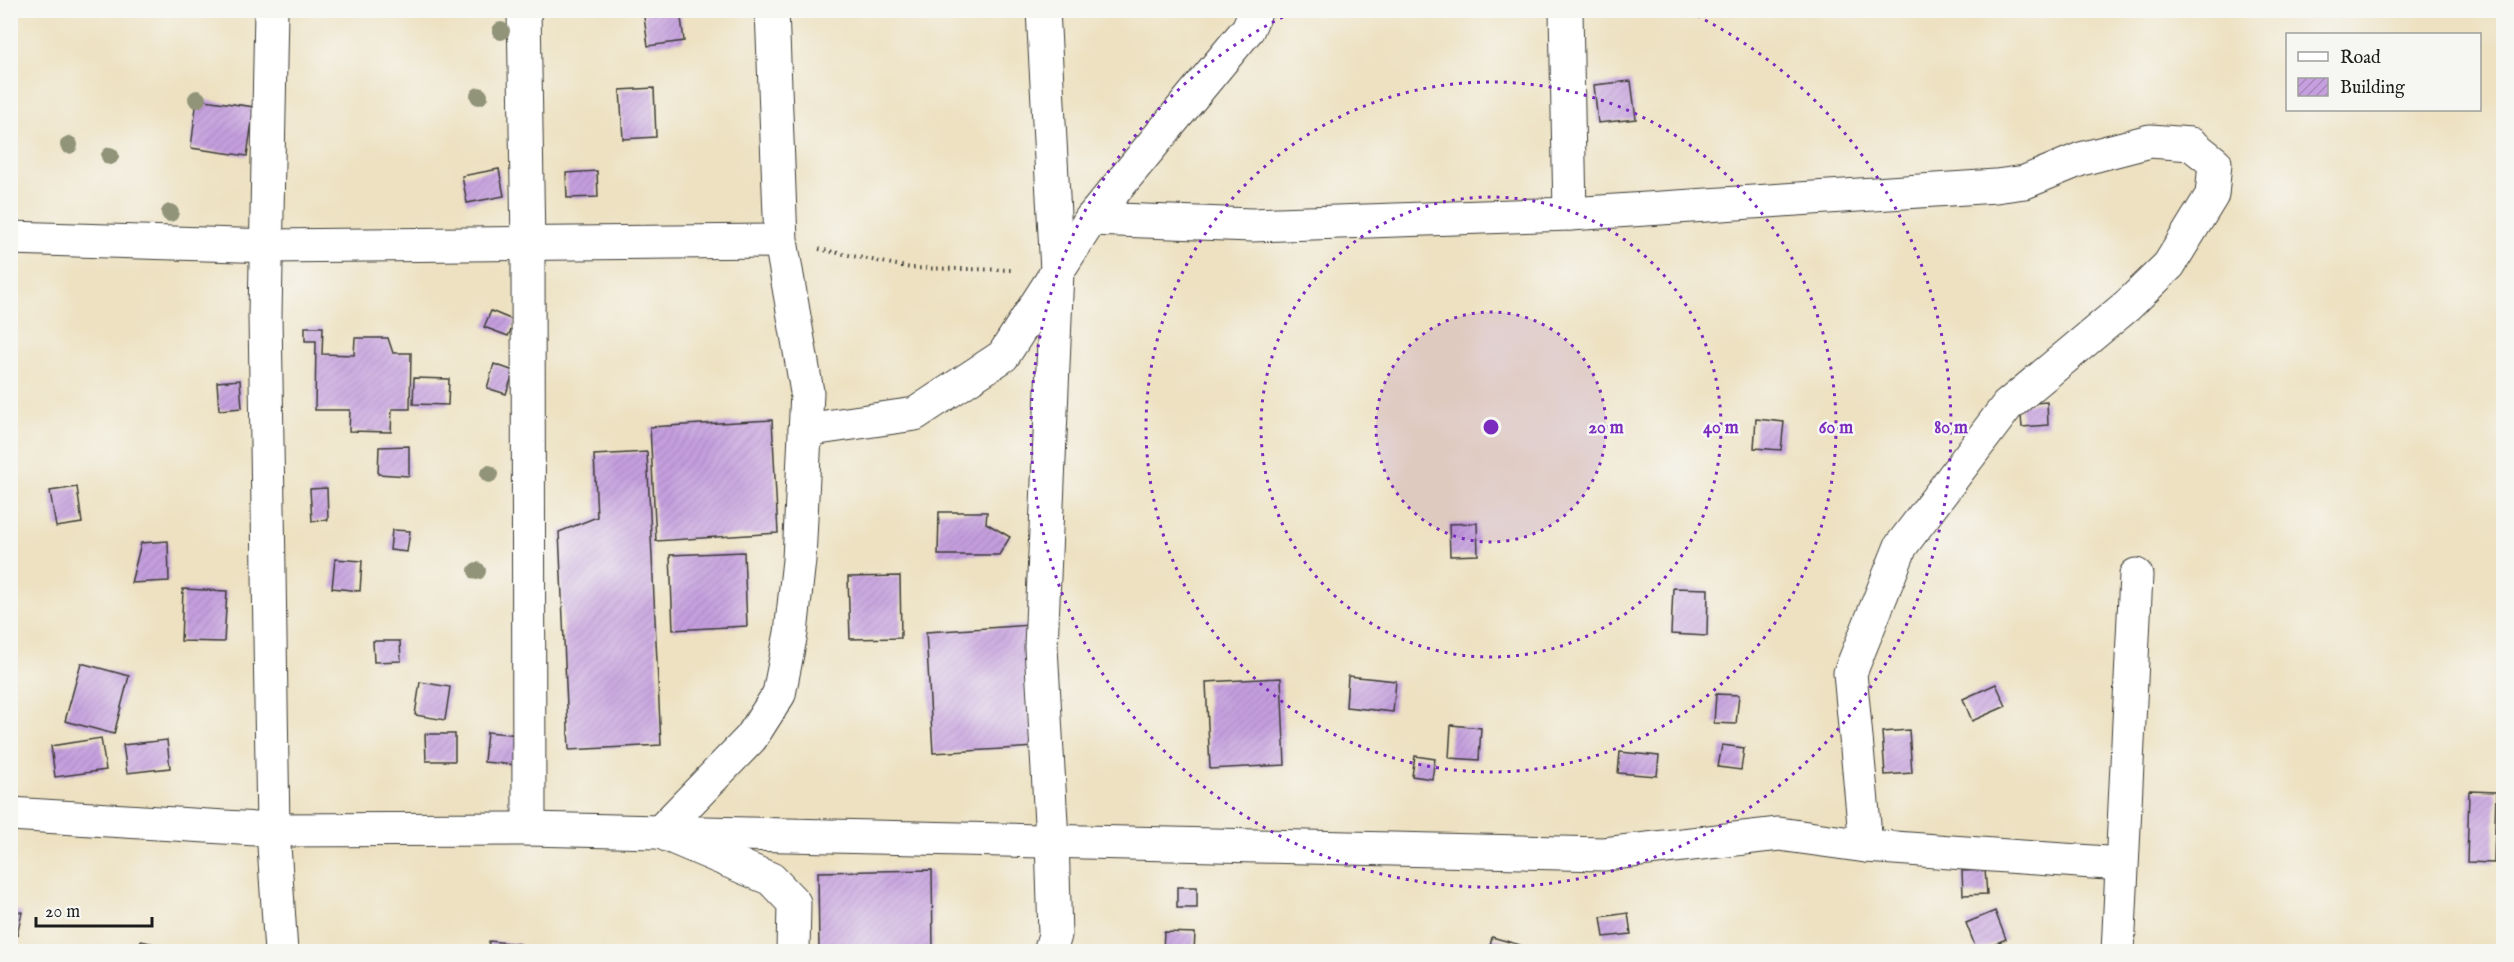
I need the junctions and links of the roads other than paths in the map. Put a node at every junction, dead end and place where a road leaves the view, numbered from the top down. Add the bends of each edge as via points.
1 (271, 10) edge
2 (524, 10) edge
3 (772, 10) edge
4 (1043, 10) edge
5 (1256, 10) edge
6 (1566, 10) edge
7 (1570, 214) junction
8 (1091, 219) junction
9 (10, 238) edge
10 (781, 242) junction
11 (528, 245) junction
12 (268, 246) junction
13 (1057, 271) junction
14 (805, 430) junction
15 (2136, 575) dead end
16 (10, 814) edge
17 (529, 829) junction
18 (273, 830) junction
19 (660, 832) junction
20 (1052, 840) junction
21 (1866, 846) junction
22 (2121, 864) junction
23 (281, 951) edge
24 (793, 951) edge
25 (1050, 951) edge
26 (2118, 951) edge

1 - 12 street
2 - 11 street
3 - 10 street
4 - 13 street
5 - 8 street via 1248,29
6 - 7 street
7 - 8 street via 1252,225
7 - 21 street via 1996,186 2025,182 2081,159 2150,141 2191,144 2215,162 2212,195 2169,265 2128,305 2007,406 1901,546 1850,673
8 - 13 street
9 - 12 street
10 - 11 street
10 - 14 street via 807,392
11 - 12 street
11 - 17 street
12 - 18 street via 265,315
13 - 14 street via 1003,356 915,414
13 - 20 street via 1041,647
14 - 19 street via 799,560 779,694 751,738
15 - 22 street
16 - 18 street
17 - 18 street
17 - 19 street
18 - 23 street
19 - 20 street
19 - 24 street via 771,879 794,903
20 - 21 street via 1604,854 1779,834
20 - 25 street via 1054,935
21 - 22 street
22 - 26 street

